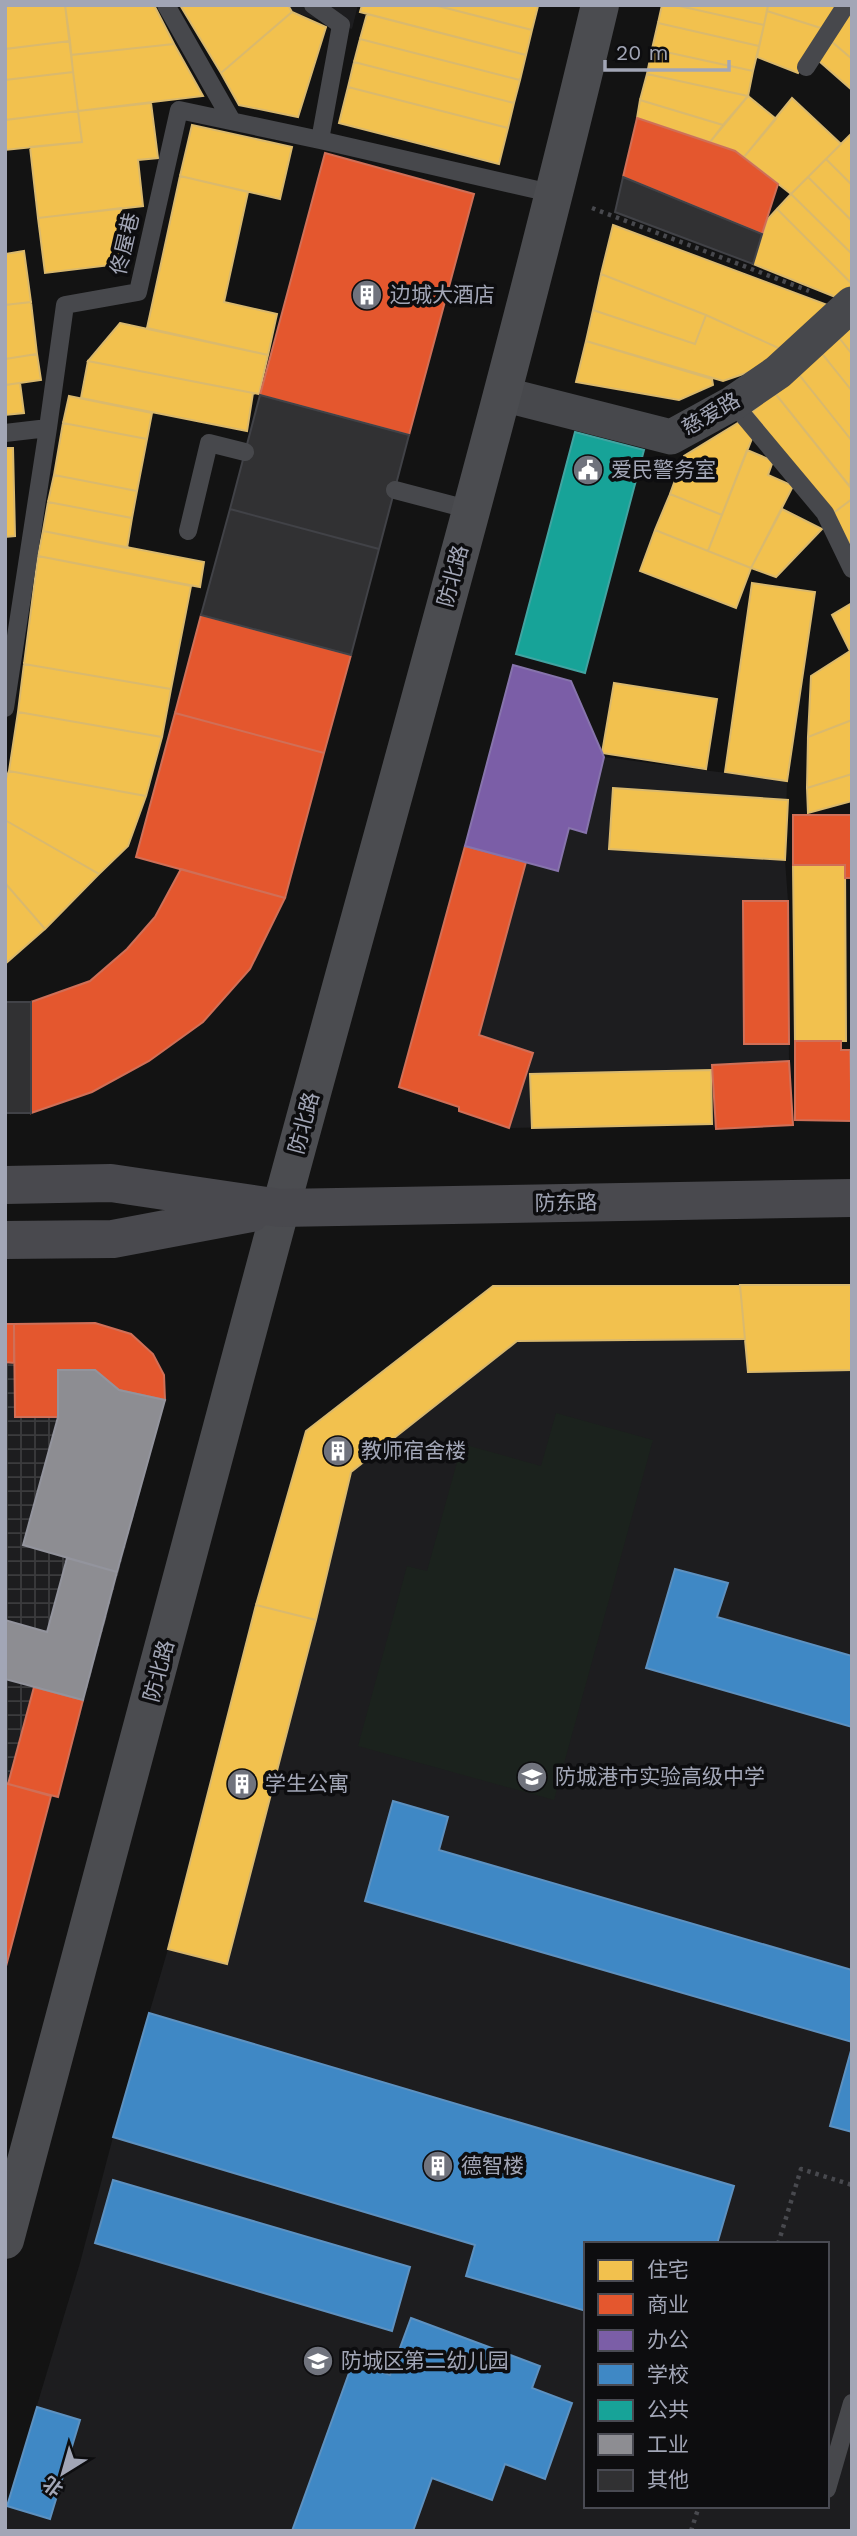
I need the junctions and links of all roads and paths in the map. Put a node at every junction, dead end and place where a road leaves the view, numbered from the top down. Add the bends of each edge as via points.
1 (166, 5) edge
2 (313, 5) edge
3 (600, 5) edge
4 (846, 5) edge
5 (806, 67) dead end
6 (232, 121) junction
7 (320, 140) junction
8 (555, 194) junction
9 (850, 305) edge
10 (502, 394) junction
11 (733, 403) junction
12 (48, 428) junction
13 (5, 433) edge
14 (245, 452) dead end
15 (395, 491) dead end
16 (471, 510) junction
17 (188, 531) dead end
18 (852, 569) edge
19 (5, 708) edge
20 (5, 1185) edge
21 (852, 1198) edge
22 (280, 1208) junction
23 (5, 1240) edge
24 (852, 2185) edge
25 (5, 2240) edge
26 (779, 2242) edge
27 (852, 2403) edge
28 (829, 2482) edge
29 (698, 2508) edge
30 (691, 2531) edge

1 - 6 lane
2 - 7 lane via 341,25
3 - 8 street, 防北路
4 - 5 lane
6 - 7 lane, 佟屋巷
6 - 12 lane, 佟屋巷 via 179,110 138,292 65,305
7 - 8 lane, 佟屋巷
8 - 9 path
8 - 10 street, 防北路
9 - 11 street, 慈爱路 via 778,372
10 - 11 street, 慈爱路 via 671,437
10 - 16 street, 防北路
11 - 18 lane via 825,513
12 - 13 lane
12 - 19 lane, 佟屋巷
14 - 17 lane via 209,443
15 - 16 lane
16 - 22 street, 防北路
20 - 22 main road, 防东路 via 111,1183
21 - 22 main road, 防东路
22 - 23 main road, 防东路 via 113,1239
22 - 25 street, 防北路 via 23,2152
24 - 26 path via 801,2169
27 - 28 lane
29 - 30 path

